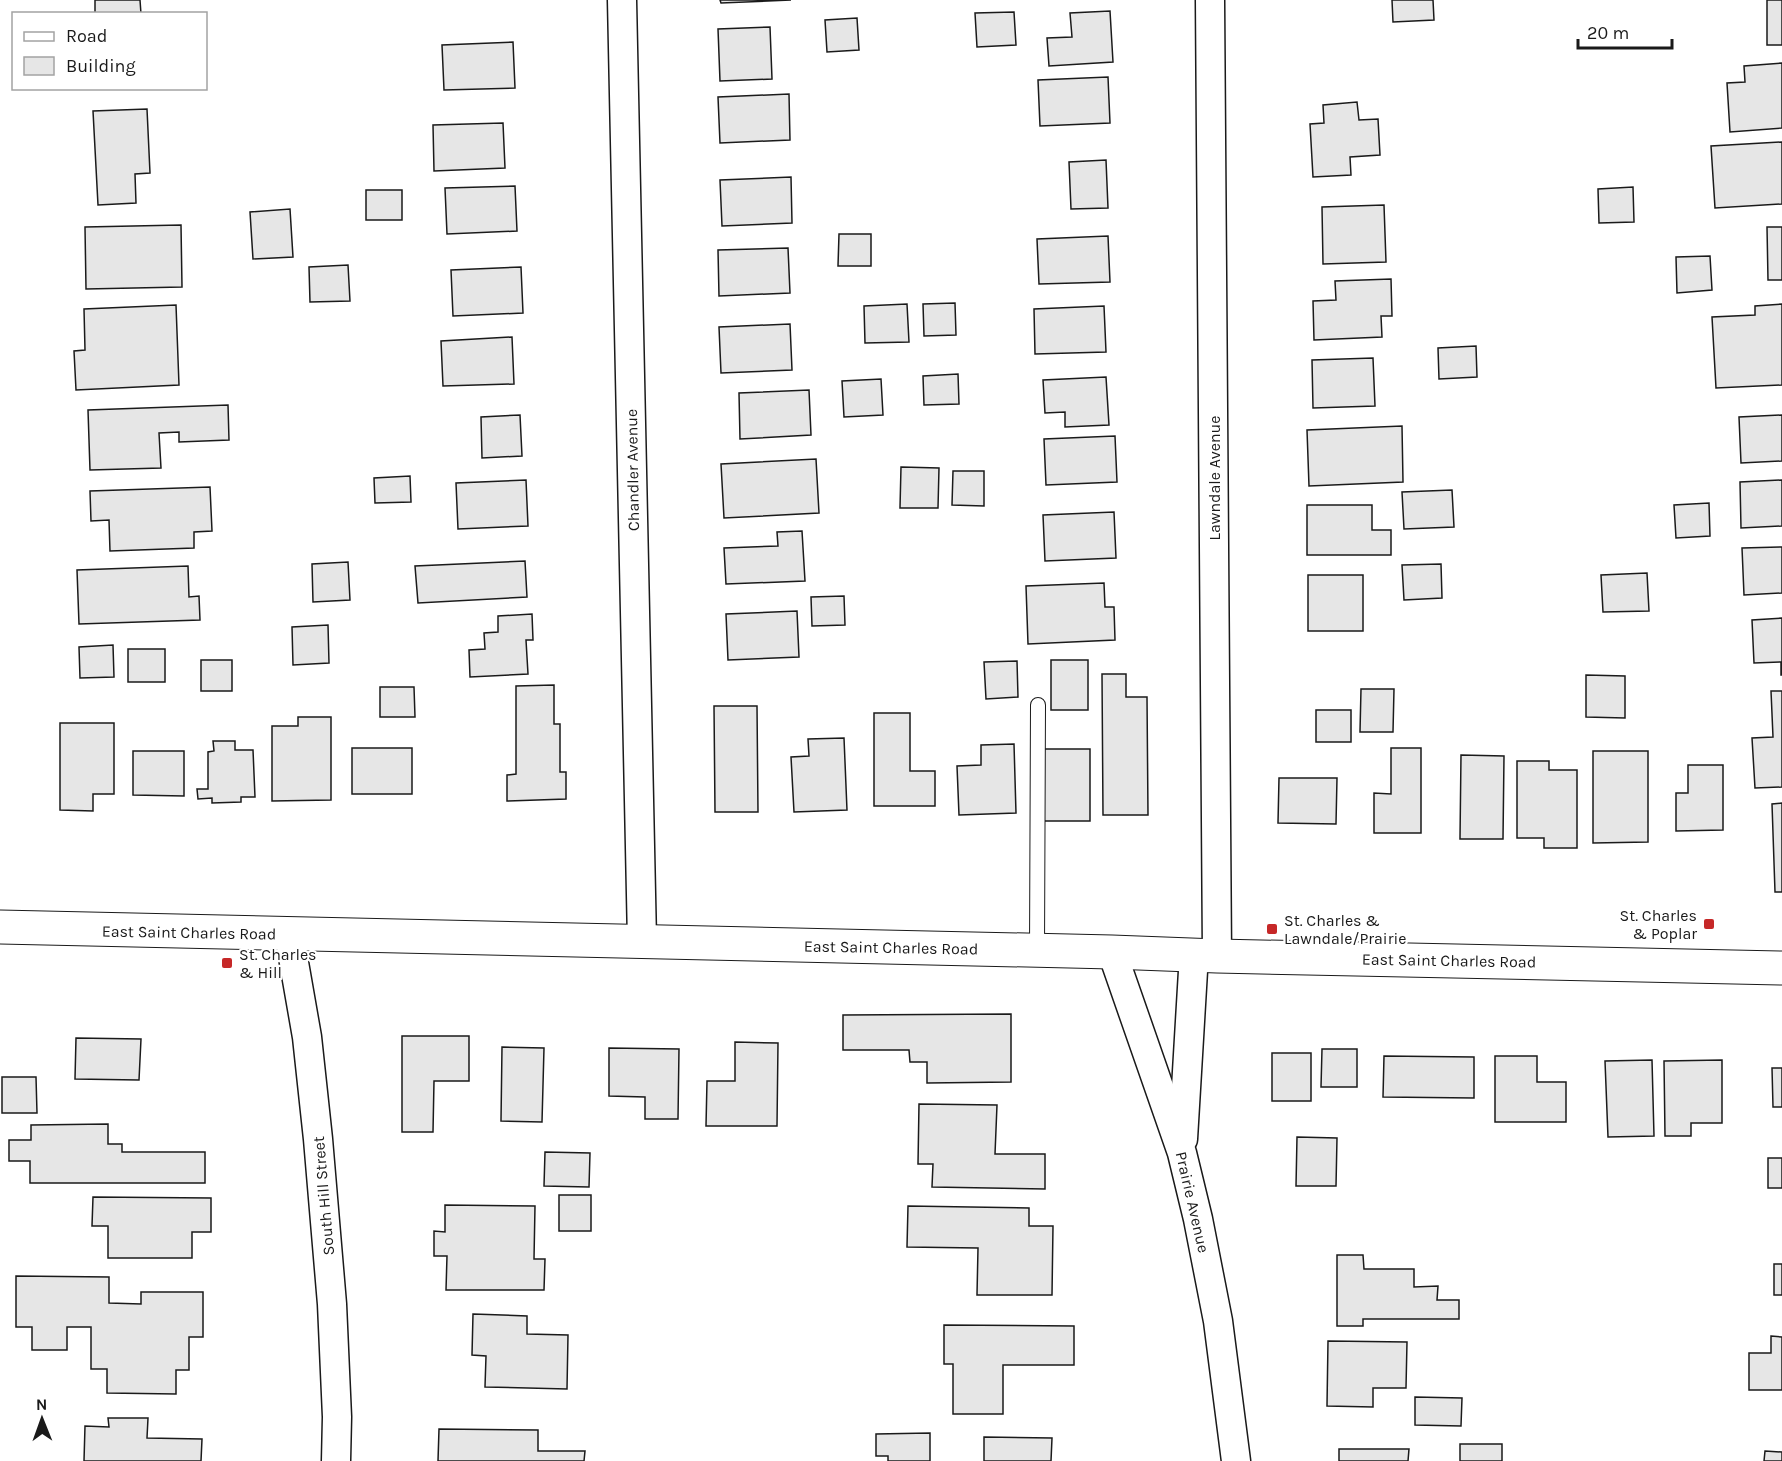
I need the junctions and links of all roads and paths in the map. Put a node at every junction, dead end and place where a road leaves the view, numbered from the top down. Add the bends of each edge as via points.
1 (622, 0) edge
2 (1210, 0) edge
3 (1038, 705) dead end
4 (0, 927) edge
5 (289, 934) junction
6 (642, 941) junction
7 (1037, 951) junction
8 (1112, 952) junction
9 (1206, 955) junction
10 (1782, 968) edge
11 (1182, 1153) junction
12 (336, 1461) edge
13 (1236, 1461) edge

1 - 6 street, Chandler Avenue
2 - 9 street, Lawndale Avenue
3 - 7 lane
4 - 5 main road, East Saint Charles Road
5 - 6 main road, East Saint Charles Road
5 - 12 street, South Hill Street via 307,1037 321,1174 332,1304
6 - 7 main road, East Saint Charles Road
7 - 8 main road, East Saint Charles Road
8 - 9 main road, East Saint Charles Road
8 - 11 street, Prairie Avenue
9 - 10 main road, East Saint Charles Road
9 - 11 street, Lawndale Avenue
11 - 13 street, Prairie Avenue via 1218,1321

